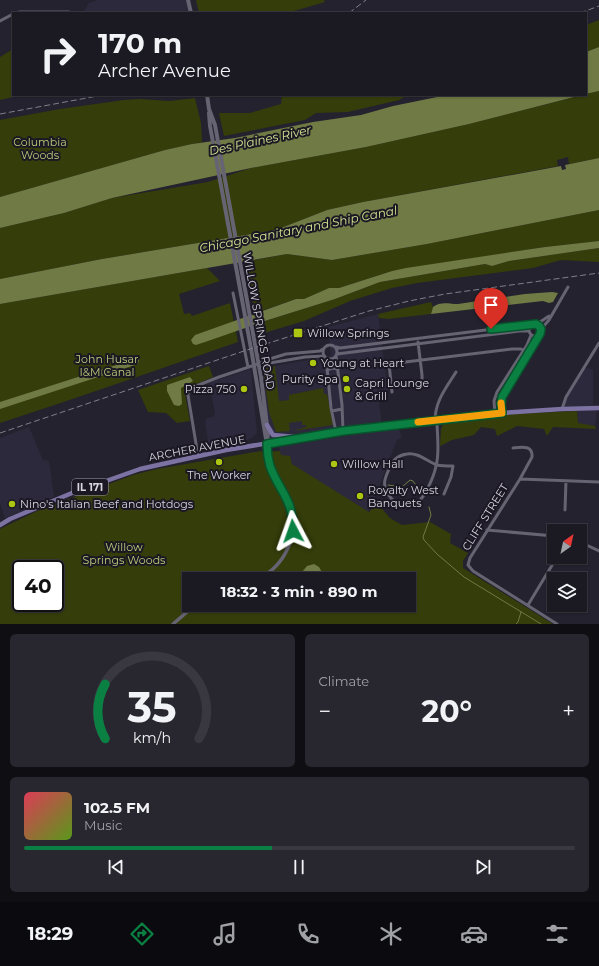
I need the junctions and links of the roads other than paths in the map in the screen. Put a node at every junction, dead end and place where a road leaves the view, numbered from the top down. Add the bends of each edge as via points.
1 (188, 0) edge
2 (20, 12) edge
3 (69, 12) edge
4 (191, 12) edge
5 (12, 14) edge
6 (0, 21) edge
7 (207, 96) edge
8 (209, 109) junction
9 (568, 287) dead end
10 (233, 293) dead end
11 (550, 315) junction
12 (536, 324) junction
13 (541, 329) junction
14 (529, 331) junction
15 (540, 334) junction
16 (532, 335) junction
17 (418, 338) junction
18 (418, 343) junction
19 (599, 343) edge
20 (336, 347) junction
21 (323, 349) junction
22 (524, 351) junction
23 (528, 353) junction
24 (337, 355) junction
25 (325, 357) junction
26 (420, 361) junction
27 (261, 363) junction
28 (248, 367) junction
29 (338, 369) junction
30 (327, 370) junction
31 (456, 372) dead end
32 (259, 377) junction
33 (422, 382) dead end
34 (392, 392) dead end
35 (599, 408) edge
36 (342, 409) junction
37 (562, 409) junction
38 (332, 411) junction
39 (502, 413) junction
40 (495, 414) junction
41 (436, 421) junction
42 (267, 425) junction
43 (343, 431) junction
44 (336, 432) junction
45 (298, 438) junction
46 (267, 444) junction
47 (513, 448) dead end
48 (198, 456) junction
49 (437, 465) junction
50 (520, 479) junction
51 (566, 481) junction
52 (599, 482) edge
53 (444, 494) dead end
54 (565, 510) dead end
55 (0, 525) edge
56 (487, 530) junction
57 (547, 535) edge
58 (587, 546) edge
59 (599, 552) edge
60 (553, 564) edge
61 (269, 572) edge
62 (528, 605) junction
63 (187, 612) edge
64 (173, 624) edge
65 (557, 624) edge

1 - 4 main road
2 - 3 street
5 - 6 street
7 - 8 main road, WILLOW SPRINGS ROAD
8 - 32 main road, WILLOW SPRINGS ROAD via 210,126
8 - 32 main road, WILLOW SPRINGS ROAD via 215,125
9 - 11 street
10 - 28 street
11 - 12 street
11 - 13 street
12 - 13 street
12 - 14 street via 530,326
12 - 17 street
13 - 15 street
14 - 16 street
14 - 18 street
15 - 16 street
15 - 23 street
16 - 22 street
17 - 18 street
17 - 20 street
18 - 24 street
18 - 26 street
19 - 37 street via 566,397
20 - 21 street via 329,344
20 - 24 street
21 - 25 street
21 - 27 street via 286,354
22 - 23 street
22 - 26 street via 512,349
22 - 40 street via 498,392 494,401
23 - 39 street via 502,397
24 - 25 street via 330,359
24 - 29 street
25 - 27 street
25 - 30 street
26 - 33 street
26 - 34 street via 389,364
27 - 28 street
28 - 48 street via 189,390
29 - 30 street
29 - 36 street
30 - 38 street
31 - 41 street via 435,409
32 - 42 main road, WILLOW SPRINGS ROAD
32 - 46 main road, WILLOW SPRINGS ROAD via 263,428
35 - 37 main road, ARCHER AVENUE / IL 171
36 - 38 street
36 - 43 street
37 - 39 main road, ARCHER AVENUE / IL 171
38 - 44 street
39 - 40 main road, ARCHER AVENUE / IL 171
40 - 41 main road, ARCHER AVENUE / IL 171
41 - 43 main road, ARCHER AVENUE / IL 171
41 - 49 street
42 - 45 main road via 273,435
42 - 46 main road, WILLOW SPRINGS ROAD
43 - 44 main road, ARCHER AVENUE / IL 171
44 - 45 main road, ARCHER AVENUE / IL 171
45 - 46 main road, ARCHER AVENUE / IL 171
46 - 48 main road, ARCHER AVENUE / IL 171
46 - 61 street, WILLOW SPRINGS ROAD via 269,464 289,504 293,521 287,551
47 - 50 street, CLIFF STREET via 526,447 533,453
48 - 55 main road, ARCHER AVENUE / IL 171 via 140,469 72,493
49 - 49 street via 429,485 415,505 399,505 385,488 389,468 401,455 416,454
49 - 53 street via 453,466
50 - 51 street
50 - 56 street, CLIFF STREET
51 - 52 street
51 - 54 street
56 - 57 street
56 - 62 street, CLIFF STREET via 468,565 473,571
58 - 59 street
60 - 62 street
62 - 65 street
63 - 64 street

